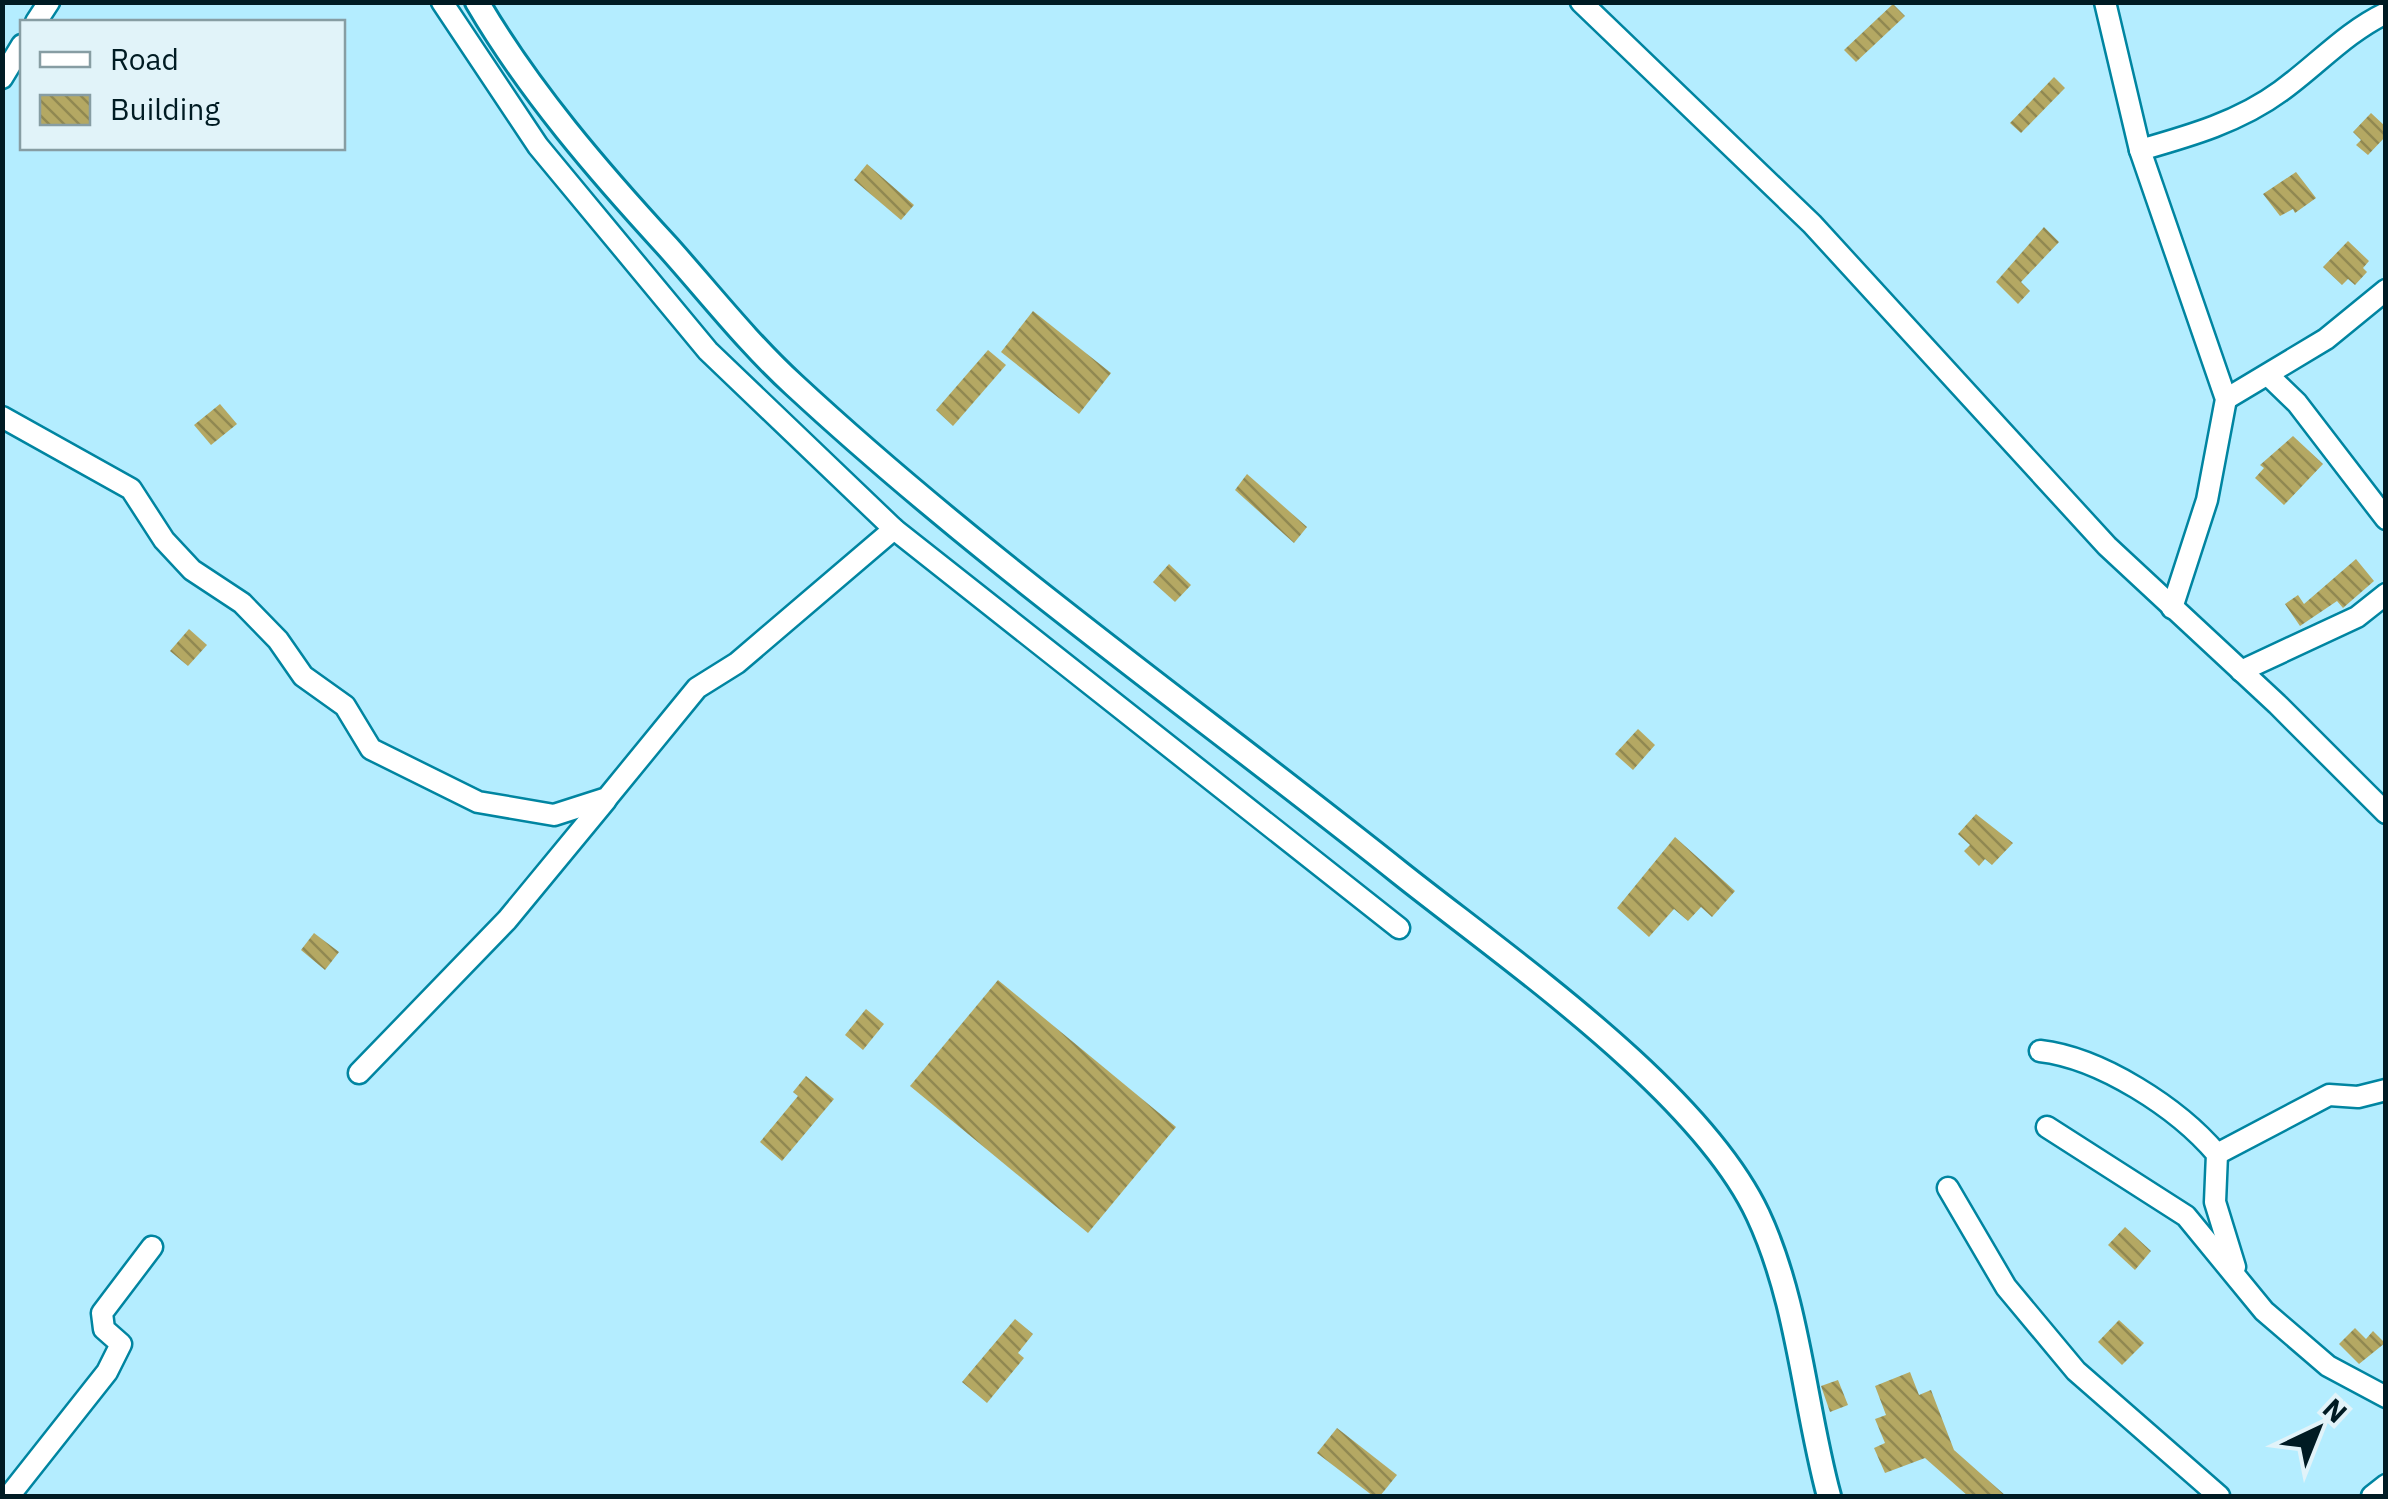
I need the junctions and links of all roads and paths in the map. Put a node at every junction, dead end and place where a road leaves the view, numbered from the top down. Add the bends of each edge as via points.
1 (442, 2) edge
2 (476, 2) edge
3 (1581, 2) edge
4 (2105, 2) edge
5 (2386, 13) edge
6 (20, 48) edge
7 (2, 78) edge
8 (2140, 150) junction
9 (2386, 290) edge
10 (2268, 375) junction
11 (2226, 398) junction
12 (2, 417) edge
13 (2386, 518) edge
14 (894, 529) junction
15 (2386, 594) edge
16 (2172, 608) junction
17 (2241, 671) junction
18 (607, 798) junction
19 (2386, 813) edge
20 (1399, 928) dead end
21 (2040, 1051) dead end
22 (360, 1072) dead end
23 (2386, 1090) edge
24 (2046, 1127) dead end
25 (2217, 1154) junction
26 (1948, 1188) dead end
27 (152, 1248) dead end
28 (2238, 1278) junction
29 (2386, 1397) edge
30 (2386, 1485) edge
31 (8, 1496) edge
32 (1829, 1496) edge
33 (2219, 1496) edge
34 (2372, 1496) edge

1 - 14 street via 538,146 708,351
2 - 32 street via 503,47 625,200 790,382 977,546 1552,994 1632,1061 1708,1140 1764,1232 1805,1376
3 - 16 street via 1812,224 2059,497
4 - 8 street
5 - 8 street via 2252,109
6 - 7 street
8 - 11 street
9 - 10 street via 2326,340
10 - 11 street
10 - 13 street
11 - 16 street via 2206,500
12 - 18 street via 131,489 182,560 242,603 303,676 344,706 371,749 478,802 554,815
14 - 18 street via 737,663 697,688
14 - 20 street
15 - 17 street via 2357,617
16 - 17 street
17 - 19 street
18 - 22 street via 507,920
21 - 25 street via 2150,1095
23 - 25 street via 2358,1097 2329,1094
24 - 28 street via 2186,1216
25 - 28 street via 2214,1202
26 - 33 street via 2006,1287 2076,1371
27 - 31 street via 102,1313 104,1330 120,1344 108,1372
28 - 29 street via 2264,1311 2328,1366
30 - 34 street

